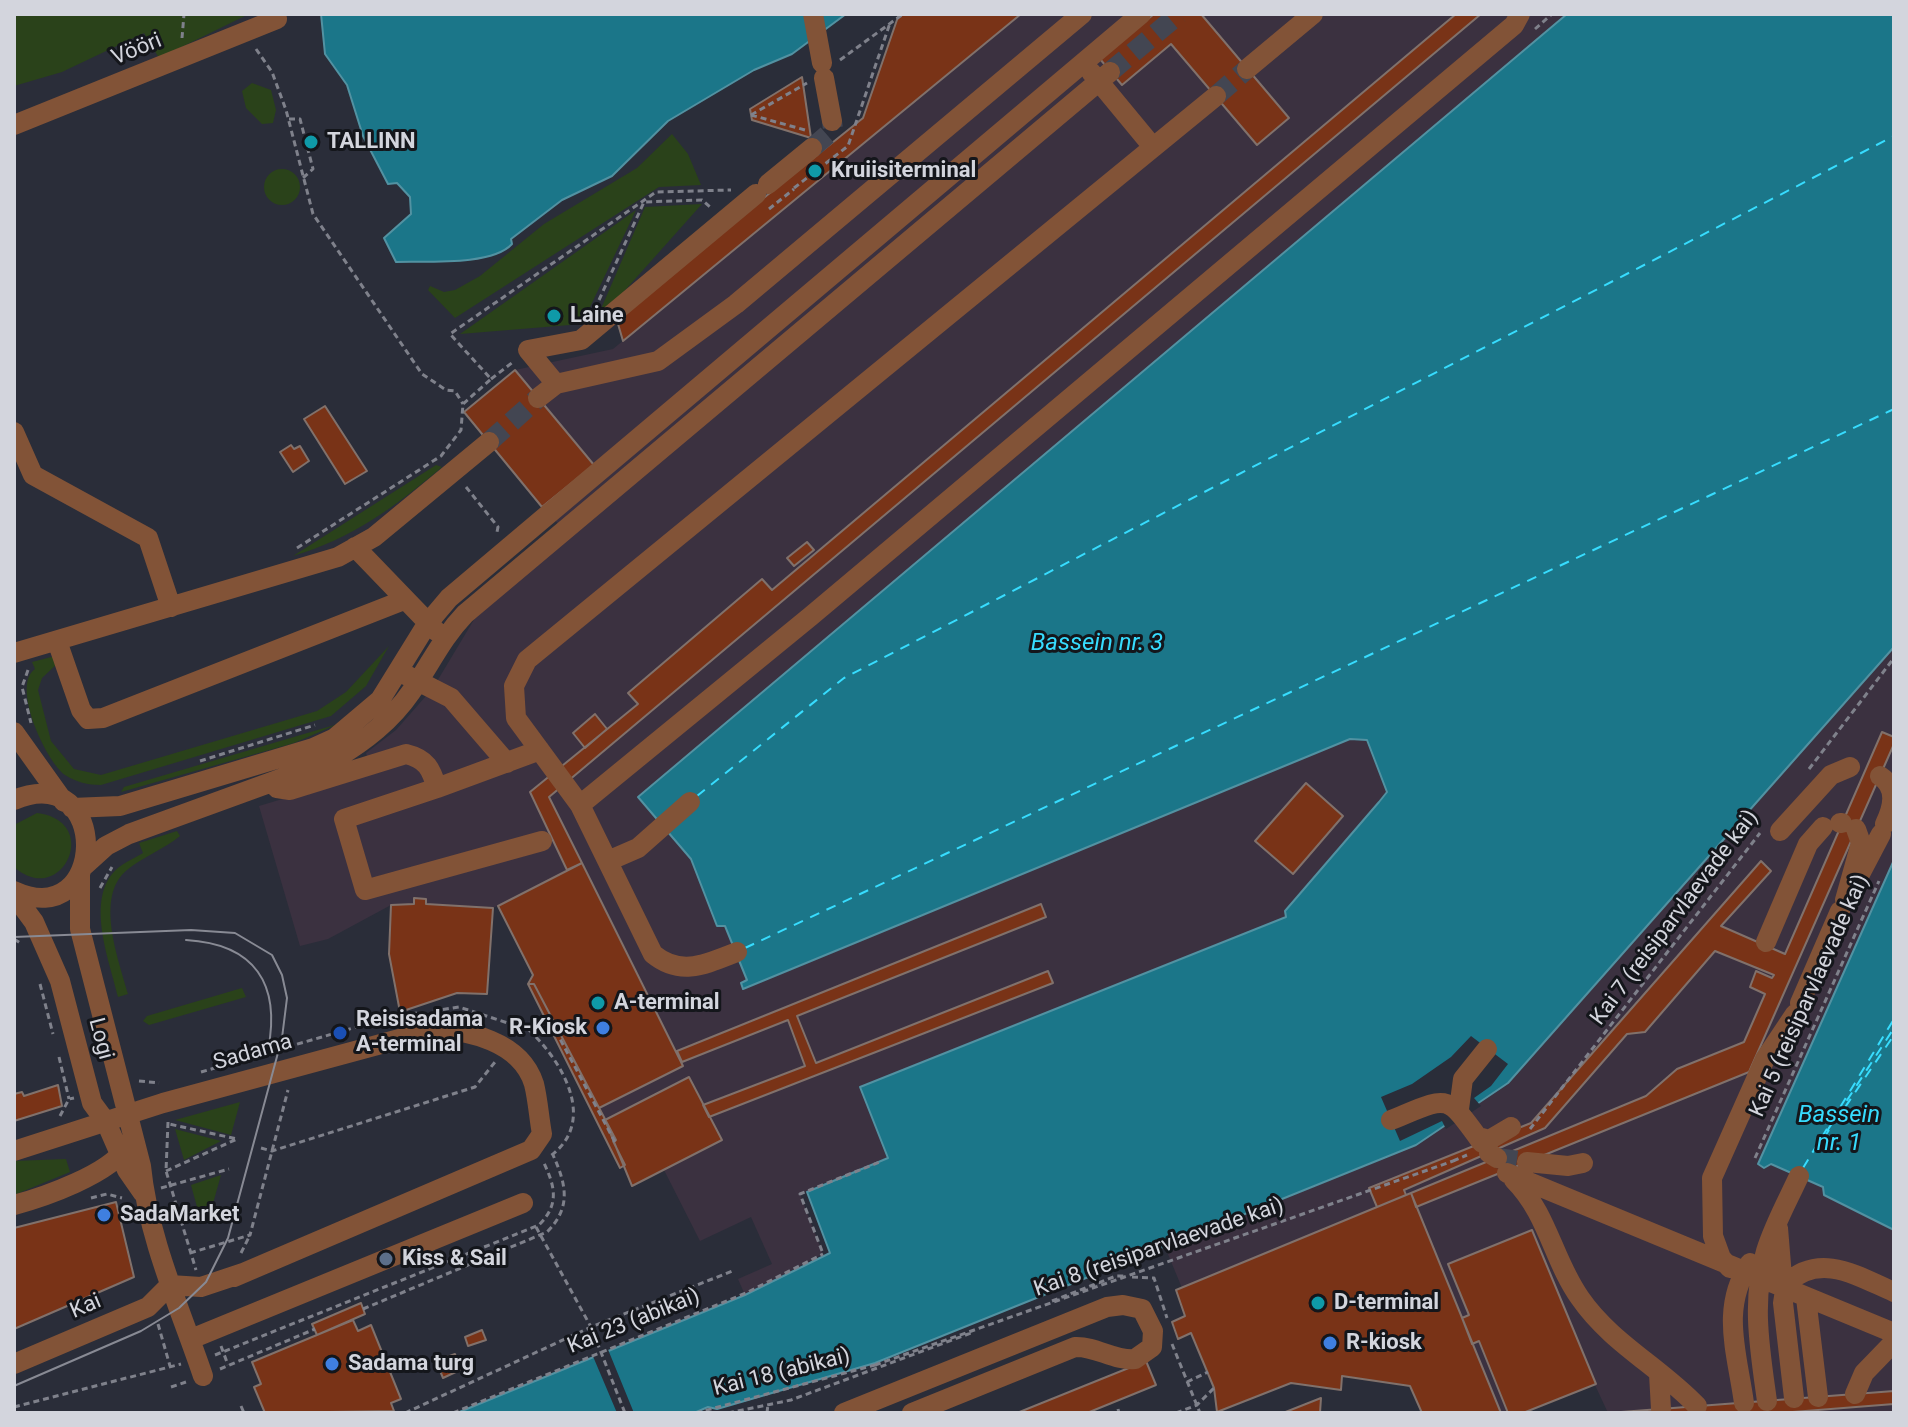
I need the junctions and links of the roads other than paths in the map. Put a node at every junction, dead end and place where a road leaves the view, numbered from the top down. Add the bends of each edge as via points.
1 (813, 14) edge
2 (1082, 14) edge
3 (1141, 14) edge
4 (1313, 14) edge
5 (1520, 14) edge
6 (277, 19) dead end
7 (1083, 63) junction
8 (1247, 69) tunnel mouth
9 (1104, 77) junction
10 (1216, 96) tunnel mouth
11 (14, 125) edge
12 (1153, 147) junction
13 (556, 384) junction
14 (538, 398) tunnel mouth
15 (14, 432) edge
16 (489, 442) tunnel mouth
17 (355, 547) junction
18 (404, 600) junction
19 (171, 607) junction
20 (435, 630) junction
21 (57, 641) junction
22 (18, 652) edge
23 (399, 672) junction
24 (418, 681) junction
25 (24, 732) edge
26 (540, 750) junction
27 (507, 763) junction
28 (261, 786) junction
29 (437, 788) junction
30 (14, 800) edge
31 (690, 802) dead end
32 (68, 805) junction
33 (580, 805) junction
34 (1774, 827) road end
35 (542, 841) dead end
36 (608, 861) junction
37 (83, 870) junction
38 (14, 893) edge
39 (1846, 899) junction
40 (1766, 942) dead end
41 (737, 952) dead end
42 (1487, 1049) dead end
43 (92, 1103) junction
44 (1459, 1109) junction
45 (1391, 1120) dead end
46 (106, 1122) junction
47 (130, 1124) junction
48 (67, 1129) junction
49 (1516, 1130) road end
50 (14, 1151) edge
51 (1490, 1153) junction
52 (119, 1157) junction
53 (1527, 1162) tunnel mouth
54 (1583, 1163) dead end
55 (480, 1172) dead end
56 (143, 1193) junction
57 (523, 1203) dead end
58 (14, 1205) edge
59 (1779, 1219) junction
60 (1737, 1270) junction
61 (234, 1277) junction
62 (170, 1285) junction
63 (1783, 1289) junction
64 (1894, 1292) edge
65 (1806, 1298) junction
66 (1894, 1333) edge
67 (191, 1339) junction
68 (1894, 1342) edge
69 (14, 1364) edge
70 (1659, 1374) junction
71 (203, 1376) dead end
72 (1767, 1401) dead end
73 (1744, 1403) dead end
74 (1854, 1405) edge
75 (1697, 1406) dead end
76 (1819, 1407) edge
77 (1795, 1408) edge
78 (1661, 1409) dead end
79 (844, 1413) edge
80 (912, 1413) edge

1 - 13 street via 821,134 581,340 528,350
2 - 13 street via 736,304 658,361
3 - 7 street
4 - 8 street
5 - 33 street via 1514,25 1041,424
6 - 11 street, Vööri
7 - 9 street
7 - 20 street via 460,589
9 - 12 street
9 - 20 street via 476,604
10 - 12 street
12 - 26 street via 527,660 513,701 516,718
13 - 14 street
15 - 19 street via 33,475 148,538
16 - 17 street via 447,464 374,537
17 - 18 street
17 - 19 street via 338,557
18 - 20 street
18 - 21 street via 103,718 88,719 81,710
19 - 21 street
20 - 23 street
20 - 24 street
21 - 22 street
23 - 24 street
23 - 32 street via 367,713 313,748 120,806
24 - 27 street via 451,698
24 - 28 street via 367,740 335,759
25 - 32 street
26 - 27 street
26 - 33 street
27 - 29 street
28 - 29 street via 290,790 406,754 422,757
28 - 37 street via 129,834 106,846
29 - 35 street via 344,819 365,890
30 - 32 street via 40,795
31 - 36 street via 638,848
32 - 37 street, Logi via 86,830
33 - 36 street
34 - 39 street via 1831,775 1865,771 1891,785 1883,829
36 - 41 street via 653,954 667,965 704,965
37 - 38 street via 48,896
37 - 47 street, Logi via 80,929
38 - 43 street, Logi via 34,922 60,981
39 - 40 street via 1862,837 1840,826 1808,844
39 - 60 street via 1712,1178 1713,1236 1721,1258
42 - 44 street via 1463,1079
43 - 46 street, Logi
43 - 48 street via 83,1123
44 - 45 street via 1434,1104
44 - 51 street
46 - 47 street, Sadama
46 - 48 street, Sadama
46 - 52 street, Logi
47 - 52 street
47 - 56 street, Logi
47 - 61 street, Sadama via 163,1103 429,1031 478,1034 525,1067 542,1134 537,1145
48 - 50 street, Sadama
49 - 51 street via 1489,1140
51 - 60 street
51 - 70 street via 1538,1208 1580,1298
52 - 56 street, Logi
52 - 58 street via 87,1177
53 - 54 street
55 - 61 street
56 - 62 street, Logi
57 - 67 street
59 - 60 street
59 - 63 street
59 - 72 street via 1799,1176 1768,1245 1760,1283 1757,1325
60 - 63 street
60 - 73 street via 1732,1309
61 - 62 street via 201,1287
62 - 67 street, Logi
62 - 69 street, Kai via 148,1307
63 - 64 street via 1798,1275 1828,1267
63 - 65 street
63 - 77 street
65 - 66 street
65 - 76 street
67 - 71 street, Logi
68 - 74 street via 1864,1373
70 - 75 street
70 - 78 street
79 - 80 street via 1107,1307 1142,1309 1153,1331 1152,1347 1135,1359 1075,1347

